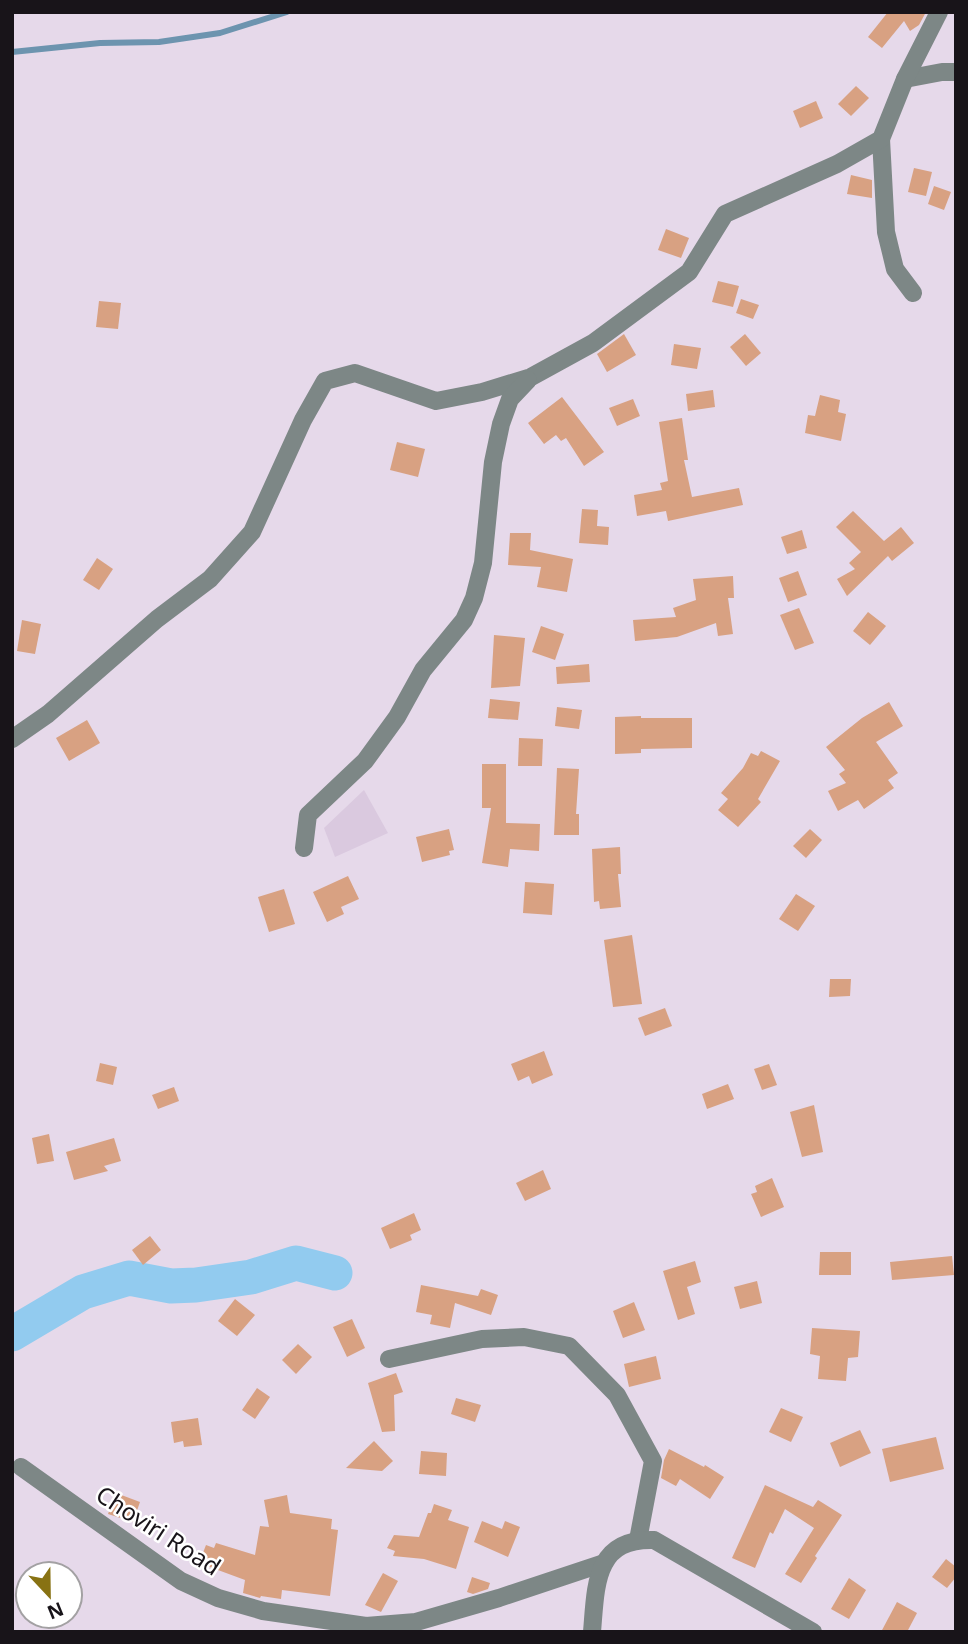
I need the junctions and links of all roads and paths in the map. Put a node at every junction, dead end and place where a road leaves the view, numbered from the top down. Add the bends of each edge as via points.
1 (939, 12) edge
2 (956, 72) edge
3 (905, 79) junction
4 (881, 139) junction
5 (913, 293) dead end
6 (531, 377) junction
7 (12, 739) edge
8 (304, 848) dead end
9 (388, 1359) dead end
10 (21, 1467) dead end
11 (638, 1540) junction
12 (604, 1563) junction
13 (592, 1632) edge
14 (813, 1632) edge

1 - 3 street
2 - 3 street
3 - 4 street
4 - 5 street via 886,232 895,269
4 - 6 street via 725,214 689,272 593,342
6 - 7 street via 436,401 355,373 325,381 252,532 210,579
6 - 8 street via 510,399 501,424 483,563 464,621 423,670 365,761 308,815
9 - 11 street via 482,1339 524,1337 569,1346 617,1395 653,1461
10 - 12 street, Choviri Road via 181,1581 262,1611 366,1626 416,1622
11 - 12 street, Choviri Road via 618,1547
11 - 14 street via 654,1540
12 - 13 street via 596,1585

